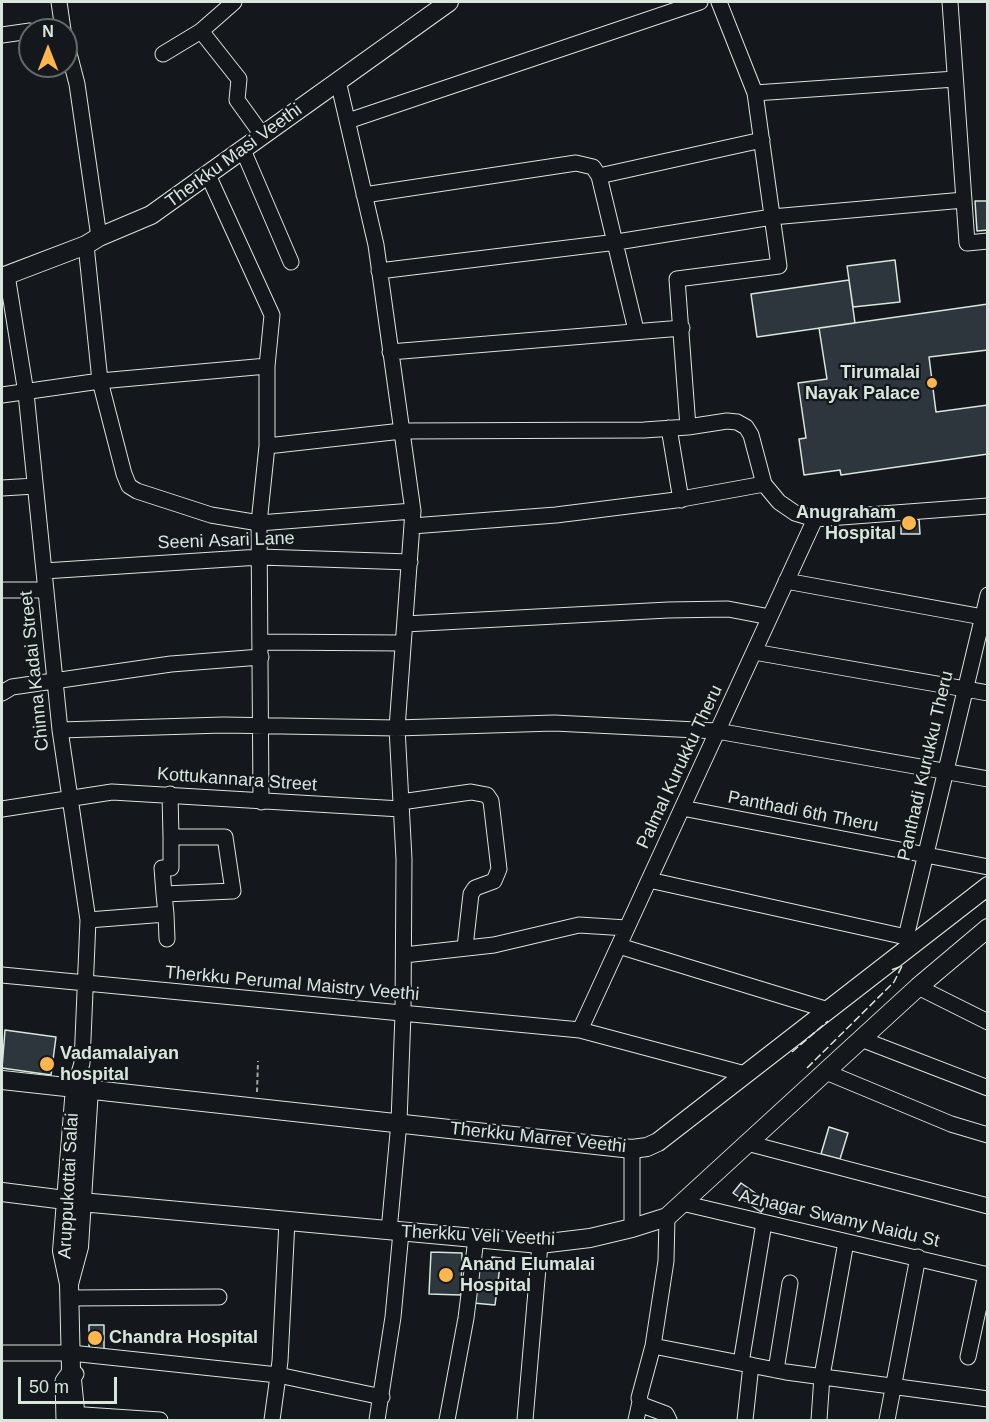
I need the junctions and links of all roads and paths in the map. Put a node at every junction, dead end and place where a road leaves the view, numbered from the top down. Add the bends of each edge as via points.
1 (59, 2) edge
2 (234, 2) edge
3 (448, 2) edge
4 (700, 2) edge
5 (719, 2) edge
6 (950, 2) edge
7 (62, 18) edge
8 (201, 31) junction
9 (18, 33) edge
10 (2, 35) edge
11 (163, 54) dead end
12 (75, 78) edge
13 (955, 79) junction
14 (338, 81) junction
15 (755, 93) junction
16 (348, 121) junction
17 (263, 136) junction
18 (762, 140) junction
19 (243, 150) junction
20 (208, 175) junction
21 (599, 176) junction
22 (364, 195) junction
23 (964, 200) junction
24 (772, 217) junction
25 (92, 241) junction
26 (987, 241) edge
27 (617, 242) junction
28 (291, 262) dead end
29 (379, 271) junction
30 (4, 276) edge
31 (682, 328) junction
32 (636, 330) junction
33 (390, 352) junction
34 (267, 366) junction
35 (100, 381) junction
36 (26, 393) junction
37 (2, 395) edge
38 (688, 427) junction
39 (669, 428) junction
40 (402, 431) junction
41 (267, 446) junction
42 (764, 484) junction
43 (35, 486) junction
44 (2, 488) edge
45 (681, 500) junction
46 (987, 506) edge
47 (413, 518) junction
48 (815, 519) junction
49 (259, 523) junction
50 (260, 557) junction
51 (410, 562) junction
52 (44, 570) junction
53 (786, 581) junction
54 (2, 590) edge
55 (46, 590) junction
56 (987, 595) edge
57 (770, 617) junction
58 (985, 617) edge
59 (405, 624) junction
60 (403, 643) junction
61 (261, 650) junction
62 (754, 652) junction
63 (56, 683) junction
64 (964, 689) junction
65 (2, 693) edge
66 (987, 693) edge
67 (259, 726) junction
68 (398, 728) junction
69 (60, 730) junction
70 (717, 730) junction
71 (946, 771) junction
72 (987, 778) edge
73 (170, 794) junction
74 (70, 797) junction
75 (261, 802) junction
76 (401, 806) junction
77 (682, 808) junction
78 (2, 809) edge
79 (171, 837) junction
80 (925, 857) junction
81 (987, 867) edge
82 (649, 880) junction
83 (987, 886) edge
84 (164, 894) junction
85 (166, 914) junction
86 (88, 920) junction
87 (627, 928) junction
88 (987, 928) edge
89 (167, 939) dead end
90 (909, 941) junction
91 (618, 946) junction
92 (465, 947) junction
93 (404, 955) junction
94 (2, 975) edge
95 (85, 984) junction
96 (918, 987) junction
97 (828, 1010) junction
98 (404, 1014) junction
99 (987, 1022) edge
100 (580, 1030) junction
101 (861, 1039) junction
102 (258, 1061) dead end
103 (826, 1071) junction
104 (745, 1074) junction
105 (2, 1080) edge
106 (82, 1088) junction
107 (987, 1088) edge
108 (256, 1107) junction
109 (399, 1122) junction
110 (987, 1135) edge
111 (747, 1143) junction
112 (632, 1149) junction
113 (2, 1192) edge
114 (73, 1201) junction
115 (682, 1203) junction
116 (987, 1206) edge
117 (667, 1216) junction
118 (287, 1221) junction
119 (764, 1223) junction
120 (632, 1228) junction
121 (395, 1232) junction
122 (476, 1239) junction
123 (846, 1242) junction
124 (540, 1244) junction
125 (918, 1257) junction
126 (986, 1274) edge
127 (790, 1283) dead end
128 (70, 1291) junction
129 (219, 1297) dead end
130 (653, 1346) junction
131 (2, 1353) edge
132 (968, 1357) dead end
133 (746, 1364) junction
134 (72, 1370) junction
135 (776, 1370) junction
136 (278, 1375) junction
137 (822, 1376) junction
138 (893, 1385) junction
139 (382, 1397) junction
140 (987, 1399) edge
141 (640, 1402) junction
142 (82, 1419) edge
143 (64, 1420) edge
144 (160, 1420) edge
145 (272, 1420) edge
146 (377, 1420) edge
147 (447, 1420) edge
148 (525, 1420) edge
149 (636, 1420) edge
150 (669, 1420) edge
151 (745, 1420) edge
152 (819, 1420) edge
153 (887, 1420) edge

1 - 7 street
2 - 8 street
3 - 14 main road, Therkku Masi Veethi
4 - 16 street
5 - 15 street
6 - 13 street
8 - 11 street
8 - 17 street via 239,79 237,100
9 - 10 street
12 - 25 street
13 - 15 street
13 - 23 street
14 - 16 street
14 - 17 main road, Therkku Masi Veethi
15 - 18 street
16 - 22 street
17 - 19 main road, Therkku Masi Veethi
18 - 21 street
18 - 24 street
19 - 20 main road, Therkku Masi Veethi
19 - 28 street
20 - 25 main road, Therkku Masi Veethi via 151,215
20 - 34 street via 272,315
21 - 22 street via 593,167 576,163
21 - 27 street
22 - 29 street
23 - 24 street
23 - 26 street via 967,243
24 - 27 street
24 - 31 street via 779,266 677,279
25 - 30 main road, Therkku Masi Veethi
25 - 35 street
27 - 29 street
27 - 32 street
29 - 33 street
30 - 36 street, Chinna Kadai Street
31 - 32 street
31 - 38 street
32 - 33 street
33 - 40 street
34 - 35 street
34 - 41 street
35 - 36 street
35 - 49 street via 129,486 211,515
36 - 37 street
36 - 43 street, Chinna Kadai Street
38 - 39 street
38 - 42 street via 727,421 746,428 752,435
39 - 40 street
39 - 45 street
40 - 41 street
40 - 47 street
41 - 49 street
42 - 45 street
42 - 48 street via 795,513
43 - 44 street
43 - 52 street, Chinna Kadai Street
45 - 47 street via 556,515
46 - 48 street
47 - 49 street
47 - 51 street
48 - 53 street, Palmal Kurukku Theru
49 - 50 street
50 - 51 street, Seeni Asari Lane
50 - 52 street, Seeni Asari Lane
50 - 61 street
51 - 59 street
52 - 55 street, Chinna Kadai Street
53 - 57 street, Palmal Kurukku Theru
53 - 58 street
54 - 55 street
55 - 63 street, Chinna Kadai Street
56 - 58 street, Panthadi Kurukku Theru
57 - 59 street via 728,609
57 - 62 street, Palmal Kurukku Theru
58 - 64 street, Panthadi Kurukku Theru
59 - 60 street
60 - 61 street
60 - 68 street
61 - 63 street
61 - 67 street
62 - 64 street
62 - 70 street, Palmal Kurukku Theru
63 - 65 street via 12,687
63 - 69 street, Chinna Kadai Street
64 - 66 street
64 - 71 street, Panthadi Kurukku Theru
67 - 68 street
67 - 69 street
67 - 75 street
68 - 70 street via 554,723
68 - 76 street
69 - 74 street, Chinna Kadai Street
70 - 71 street
70 - 77 street, Palmal Kurukku Theru
71 - 72 street
71 - 80 street, Panthadi Kurukku Theru
73 - 74 street, Kottukannara Street via 112,792
73 - 75 street, Kottukannara Street
73 - 79 street
74 - 78 street, Kottukannara Street
74 - 86 street, Chinna Kadai Street
75 - 76 street, Kottukannara Street
76 - 92 street, Kottukannara Street via 471,792 487,795 491,801 499,869 494,881 475,888 471,894
76 - 93 street
77 - 80 street, Panthadi 6th Theru
77 - 82 street, Palmal Kurukku Theru
79 - 84 street via 171,868 162,868
79 - 84 street via 225,837 233,891
80 - 81 street, Panthadi 6th Theru
80 - 90 street, Panthadi Kurukku Theru
82 - 87 street, Palmal Kurukku Theru
82 - 90 street
83 - 90 main road, Therkku Marret Veethi
84 - 85 street
85 - 86 street
85 - 89 street
86 - 95 street, Chinna Kadai Street
87 - 91 street, Palmal Kurukku Theru
87 - 92 street via 579,925 494,945
88 - 96 main road, Therkku Veli Veethi
90 - 97 main road, Therkku Marret Veethi
91 - 97 street
91 - 100 street, Palmal Kurukku Theru
92 - 93 street
93 - 98 street
94 - 95 street, Therkku Perumal Maistry Veethi
95 - 98 street, Therkku Perumal Maistry Veethi
95 - 106 street, Chinna Kadai Street
96 - 99 street
96 - 101 main road, Therkku Veli Veethi
97 - 104 main road, Therkku Marret Veethi
98 - 100 street, Therkku Perumal Maistry Veethi
98 - 109 street
100 - 104 street, Therkku Perumal Maistry Veethi
101 - 103 main road, Therkku Veli Veethi
101 - 107 street
102 - 108 path
103 - 110 street via 951,1124
103 - 111 main road, Therkku Veli Veethi
104 - 112 main road, Therkku Marret Veethi via 658,1142
105 - 106 main road, Therkku Marret Veethi
106 - 108 main road, Therkku Marret Veethi
106 - 114 main road, Aruppukottai Salai
108 - 109 main road, Therkku Marret Veethi
109 - 112 main road, Therkku Marret Veethi
109 - 121 street
111 - 115 main road, Therkku Veli Veethi
111 - 116 street
112 - 120 street
113 - 114 main road, Therkku Veli Veethi
114 - 118 main road, Therkku Veli Veethi
114 - 128 main road, Aruppukottai Salai via 79,1247
115 - 117 main road, Therkku Veli Veethi
115 - 119 street, Azhagar Swamy Naidu St
117 - 120 main road, Therkku Veli Veethi
117 - 130 street via 666,1261
118 - 121 main road, Therkku Veli Veethi
118 - 136 street
119 - 123 street, Azhagar Swamy Naidu St
119 - 133 street
120 - 124 main road, Therkku Veli Veethi
121 - 122 main road, Therkku Veli Veethi
121 - 139 street
122 - 124 main road, Therkku Veli Veethi
122 - 147 street
123 - 125 street, Azhagar Swamy Naidu St
123 - 137 street
124 - 148 street
125 - 126 street, Azhagar Swamy Naidu St
125 - 138 street
126 - 132 street
127 - 135 street
128 - 129 street
128 - 134 main road, Aruppukottai Salai
130 - 133 street
130 - 141 street
131 - 134 street
133 - 135 street
133 - 151 street
134 - 136 street
134 - 142 main road, Aruppukottai Salai
134 - 143 street via 63,1381
135 - 137 street
136 - 139 street
136 - 145 street
137 - 138 street
137 - 152 street
138 - 140 street
138 - 153 street
139 - 146 street
141 - 149 street
141 - 150 street via 666,1414
142 - 144 street

